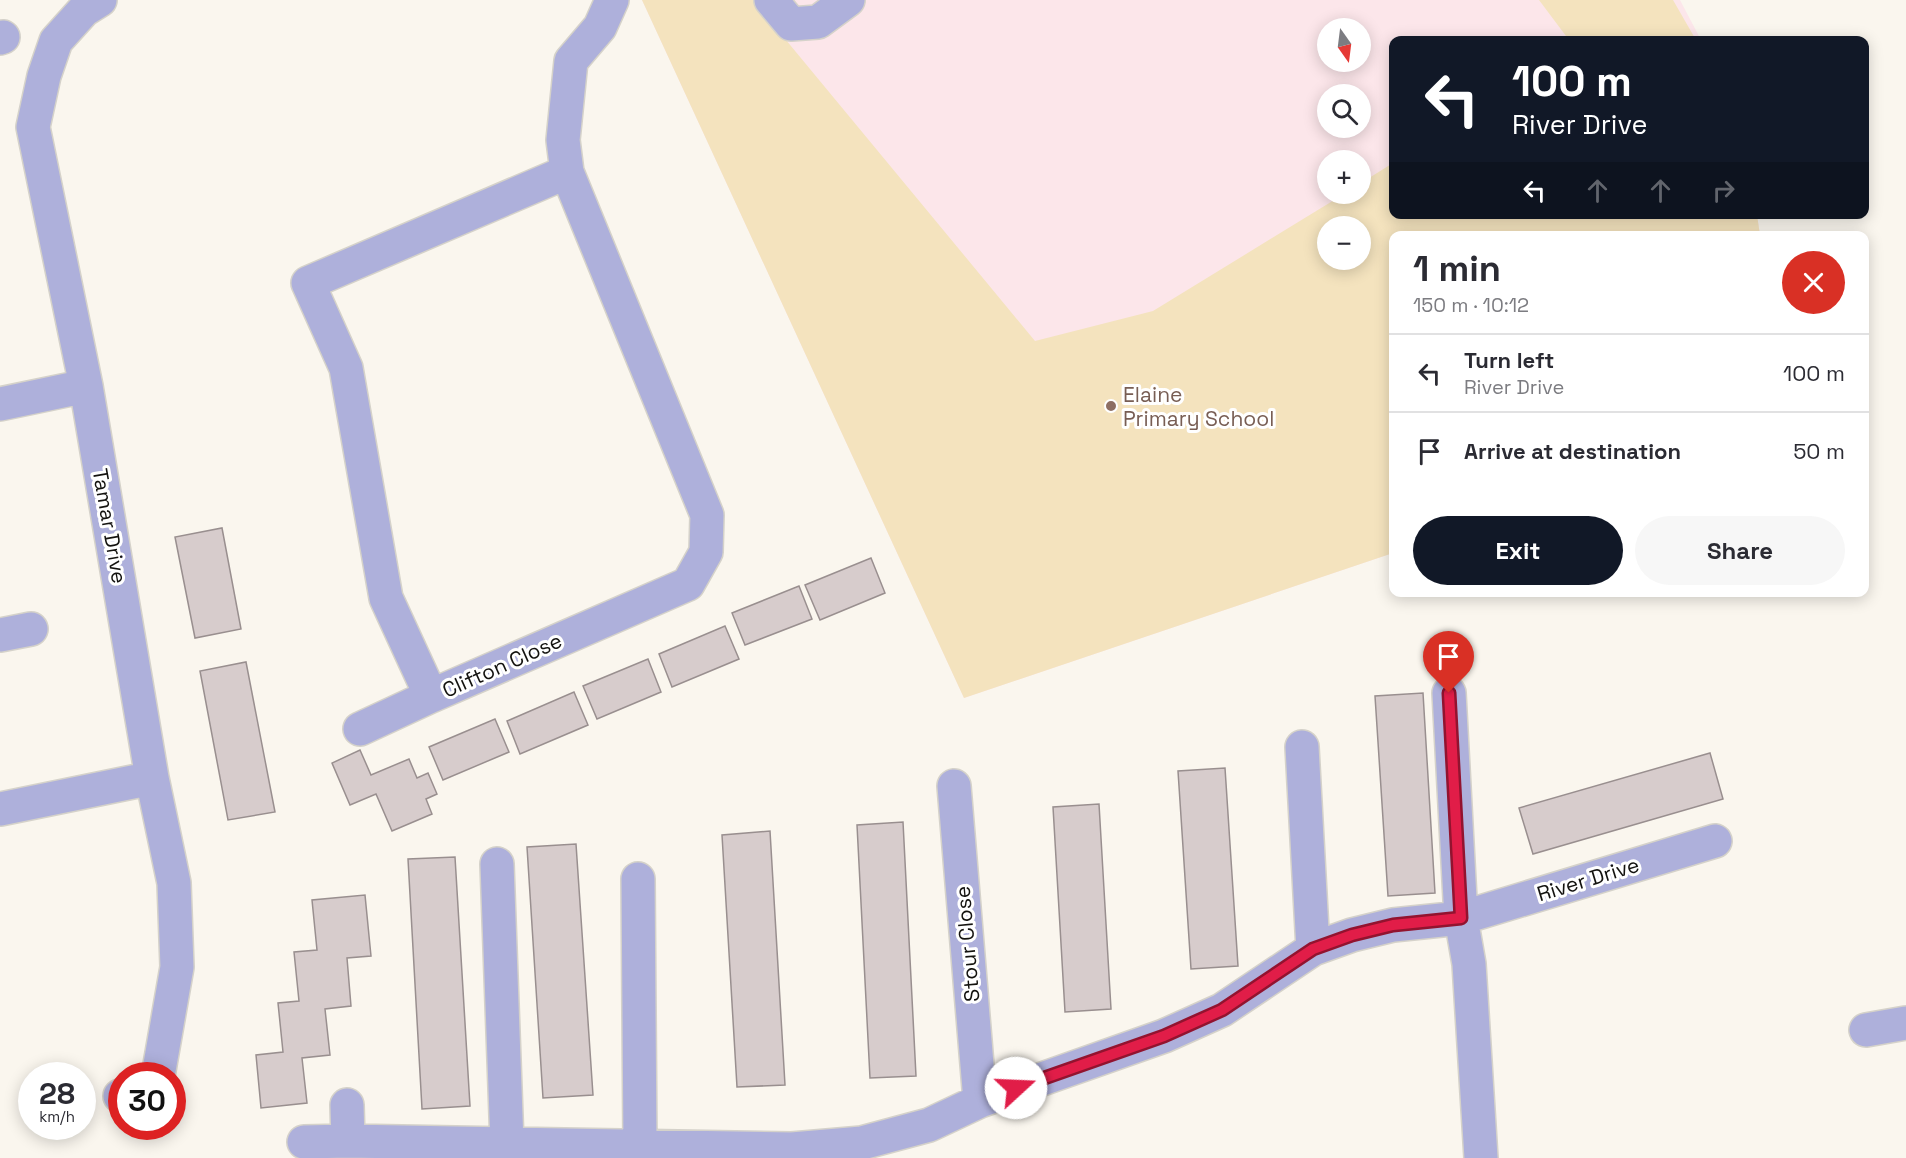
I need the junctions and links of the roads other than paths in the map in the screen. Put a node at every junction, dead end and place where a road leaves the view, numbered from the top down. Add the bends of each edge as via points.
1 (100, 0) edge
2 (612, 0) edge
3 (771, 0) edge
4 (848, 0) edge
5 (567, 172) junction
6 (86, 386) junction
7 (0, 404) edge
8 (1449, 693) dead end
9 (431, 696) junction
10 (360, 729) dead end
11 (1302, 747) dead end
12 (152, 778) junction
13 (954, 786) dead end
14 (0, 809) edge
15 (1715, 841) dead end
16 (497, 864) dead end
17 (638, 879) dead end
18 (1461, 918) junction
19 (1313, 949) junction
20 (1906, 1023) edge
21 (1866, 1030) dead end
22 (160, 1062) edge
23 (980, 1101) junction
24 (346, 1105) dead end
25 (304, 1142) dead end
26 (348, 1142) junction
27 (507, 1144) junction
28 (640, 1145) junction
29 (1481, 1158) edge

1 - 6 street, Tamar Drive via 84,10 56,41 33,127
2 - 5 street, Clifton Close via 600,27 571,61 563,140
3 - 4 street via 791,24 818,22
5 - 9 street, Clifton Close via 308,283 346,368 386,598
5 - 9 street, Clifton Close via 707,515 706,552 688,584
6 - 7 street
6 - 12 street, Tamar Drive
8 - 18 street
9 - 10 street
11 - 19 street
12 - 14 street
12 - 22 street, Tamar Drive via 174,883 177,967
13 - 23 street, Stour Close
15 - 18 street, River Drive
16 - 27 street
17 - 28 street
18 - 19 street via 1393,925
18 - 29 street via 1469,964
19 - 23 street via 1238,999 1164,1036
20 - 21 street
23 - 28 street via 935,1123 862,1143 796,1149
24 - 26 street
25 - 26 street
26 - 27 street
27 - 28 street

